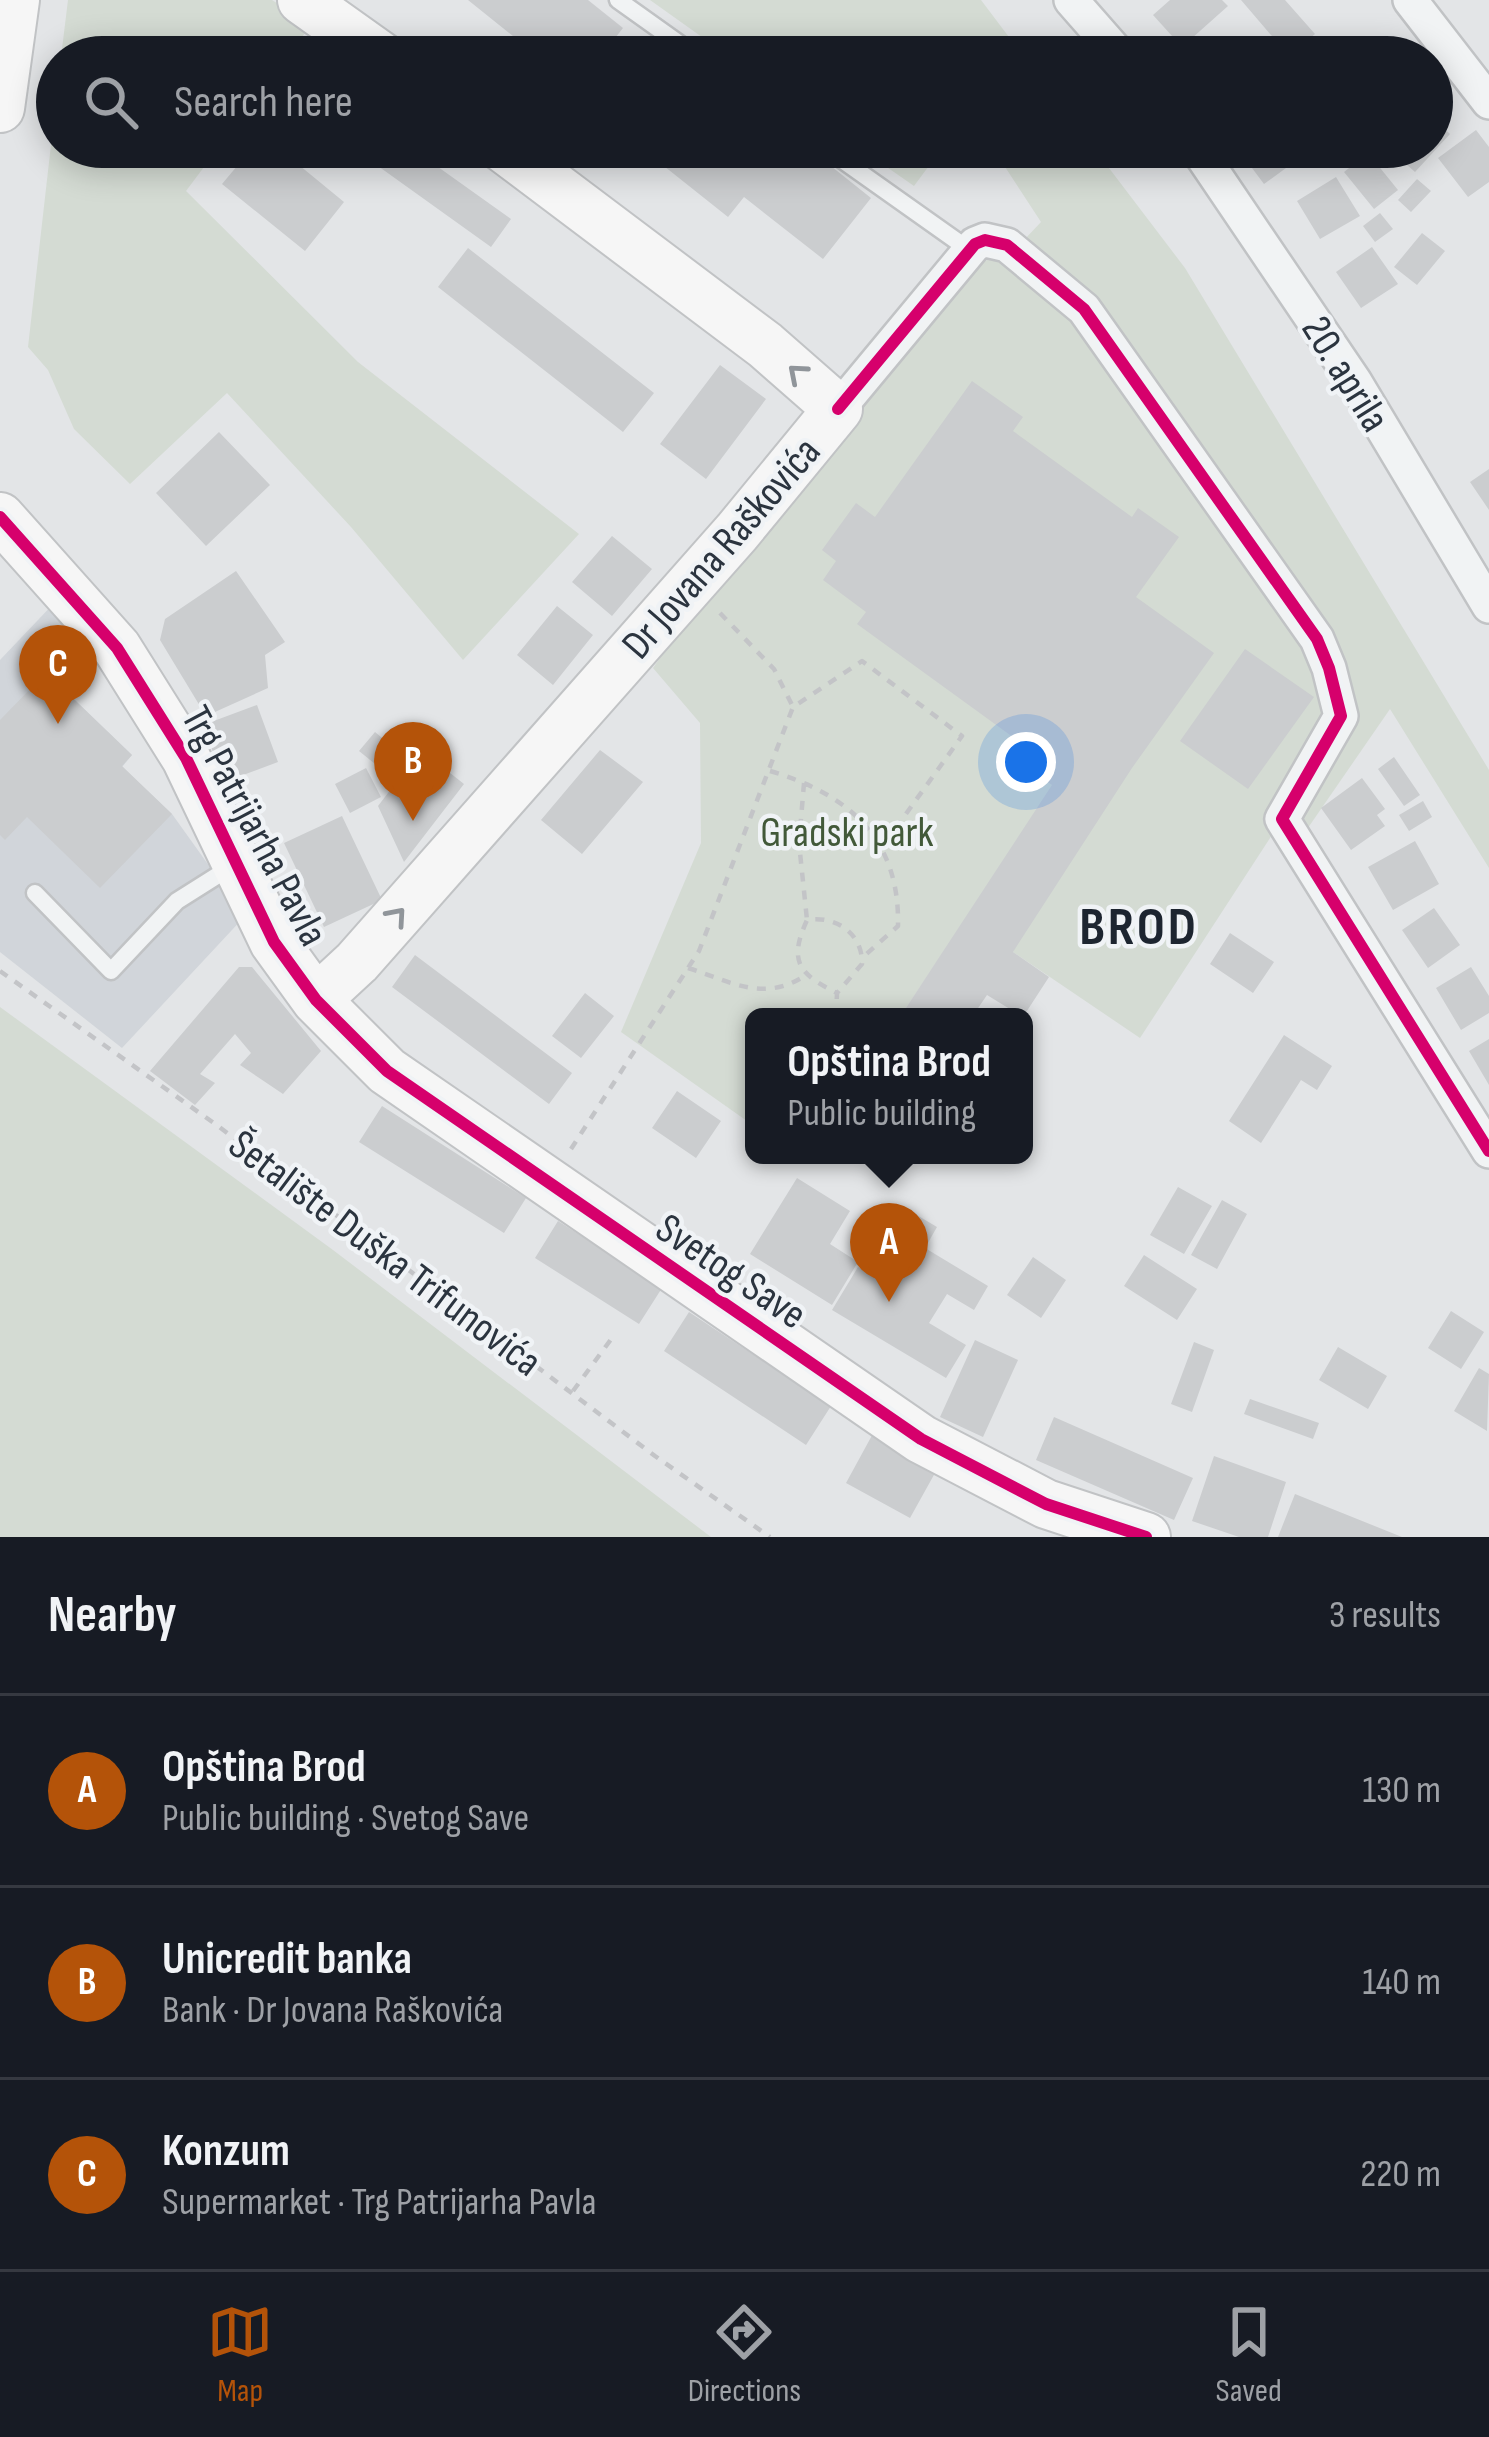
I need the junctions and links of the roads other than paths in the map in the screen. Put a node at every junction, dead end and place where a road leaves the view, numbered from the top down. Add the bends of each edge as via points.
1 (15, 0) edge
2 (302, 0) edge
3 (618, 0) edge
4 (1070, 0) edge
5 (1410, 0) edge
6 (353, 36) edge
7 (669, 36) edge
8 (1102, 36) edge
9 (1438, 36) edge
10 (1453, 56) edge
11 (2, 88) edge
12 (1489, 102) edge
13 (530, 168) edge
14 (853, 168) edge
15 (1210, 168) edge
16 (968, 250) junction
17 (838, 409) junction
18 (0, 517) edge
19 (1489, 606) edge
20 (235, 864) junction
21 (35, 893) dead end
22 (316, 1000) junction
23 (1489, 1151) edge
24 (1146, 1537) edge

1 - 11 street
2 - 6 street
3 - 7 lane
4 - 8 street
5 - 9 street
10 - 12 street
17 -> 13 street, Dr Jovana Raškovića
14 - 16 lane
15 - 19 street, 20. aprila via 1355,382
16 - 17 street
16 - 23 street via 985,240 1007,245 1084,309 1317,639 1341,716 1282,819
22 -> 17 street, Dr Jovana Raškovića
18 - 20 street, Trg Patrijarha Pavla via 117,647 186,758
20 - 21 lane via 177,901 111,971
20 - 22 street, Trg Patrijarha Pavla
22 - 24 street, Svetog Save via 387,1071 921,1439 1063,1517

